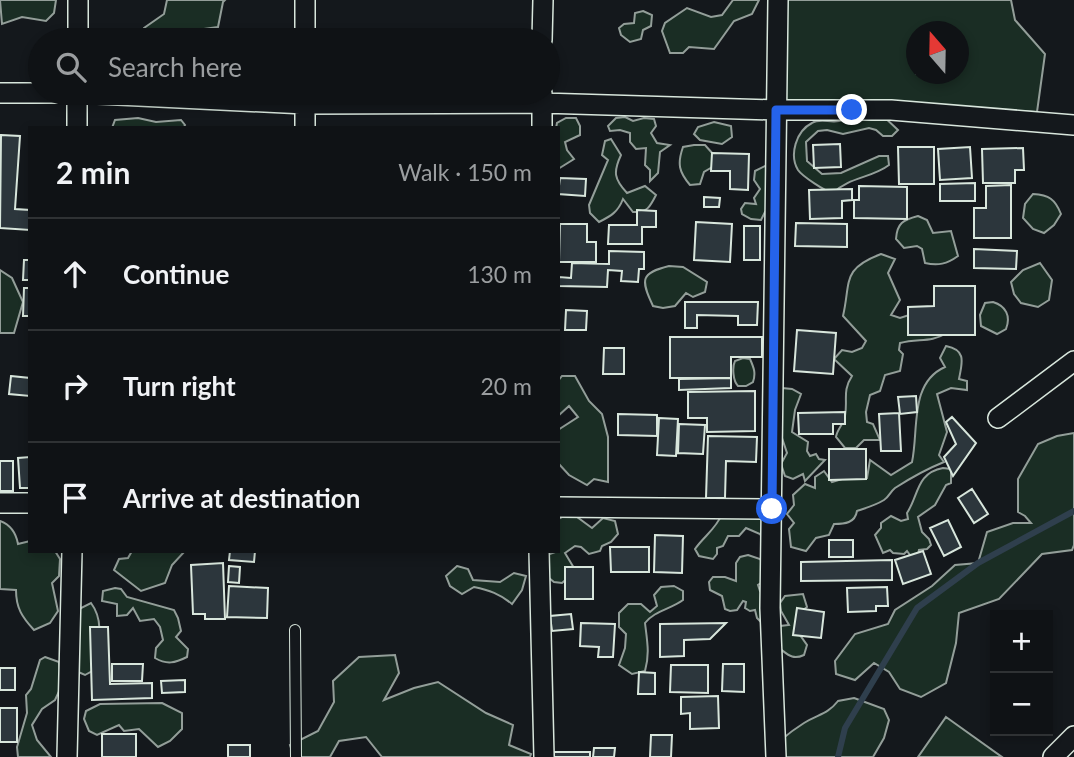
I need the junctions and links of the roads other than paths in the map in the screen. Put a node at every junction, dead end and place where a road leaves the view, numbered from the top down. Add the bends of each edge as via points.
1 (78, 0) edge
2 (305, 0) edge
3 (543, 0) edge
4 (778, 0) edge
5 (78, 28) edge
6 (305, 28) edge
7 (542, 28) edge
8 (0, 93) edge
9 (28, 93) edge
10 (560, 99) edge
11 (77, 105) edge
12 (305, 105) edge
13 (542, 105) edge
14 (776, 110) junction
15 (1074, 125) edge
16 (77, 126) edge
17 (305, 126) edge
18 (542, 126) edge
19 (1074, 361) edge
20 (998, 418) dead end
21 (0, 503) edge
22 (28, 503) edge
23 (560, 507) edge
24 (772, 509) junction
25 (72, 553) edge
26 (539, 553) edge
27 (295, 630) dead end
28 (1074, 736) edge
29 (67, 757) edge
30 (296, 757) edge
31 (544, 757) edge
32 (776, 757) edge
33 (1053, 757) edge

1 - 5 street
2 - 6 street
3 - 7 street
4 - 14 street
8 - 9 street
10 - 14 street
11 - 16 street
12 - 17 street
13 - 18 street
14 - 15 street via 891,110
14 - 24 street
19 - 20 street
21 - 22 street
23 - 24 street
24 - 32 street
25 - 29 street
26 - 31 street
27 - 30 lane
28 - 33 street

